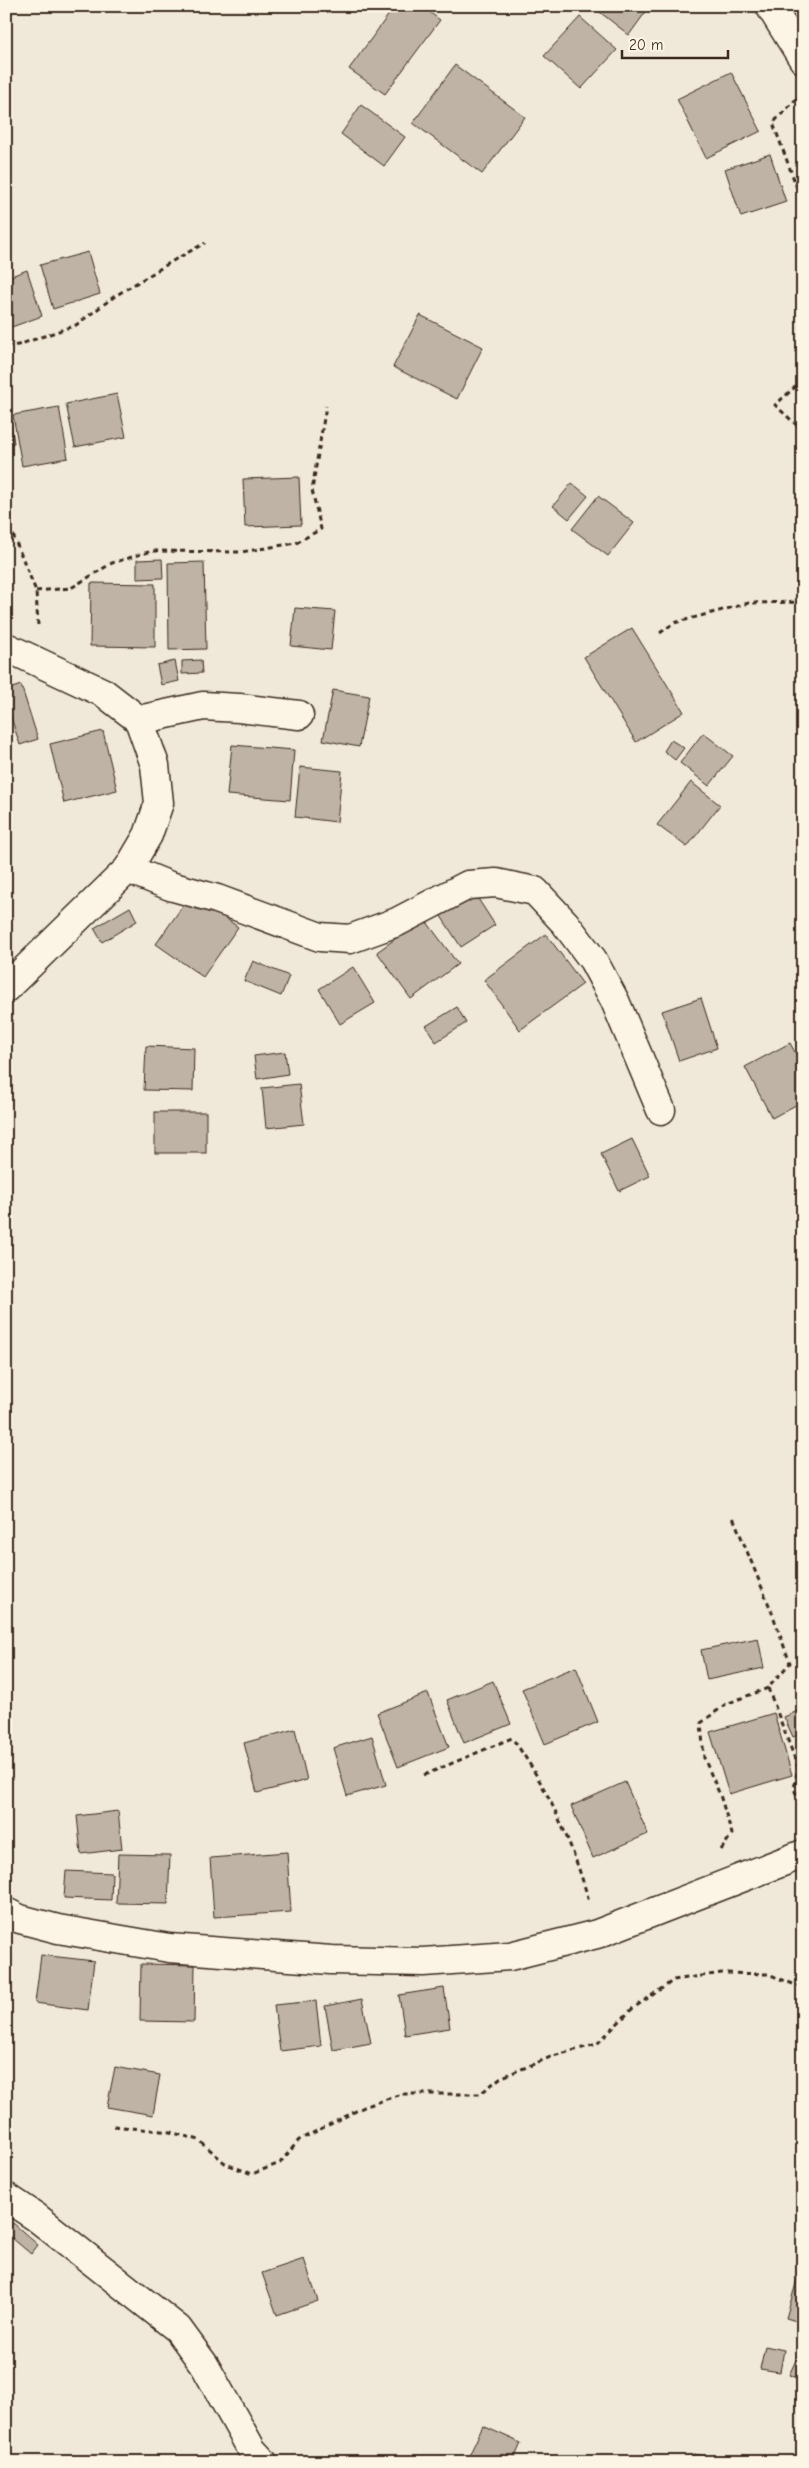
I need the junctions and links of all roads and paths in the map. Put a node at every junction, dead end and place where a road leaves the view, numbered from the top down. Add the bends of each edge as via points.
1 (770, 6) edge
2 (803, 59) edge
3 (803, 92) edge
4 (803, 204) edge
5 (206, 243) dead end
6 (6, 346) edge
7 (803, 380) edge
8 (326, 406) dead end
9 (803, 431) edge
10 (6, 518) edge
11 (36, 591) junction
12 (803, 602) edge
13 (660, 633) dead end
14 (9, 652) edge
15 (299, 715) dead end
16 (139, 720) junction
17 (128, 869) junction
18 (6, 988) edge
19 (662, 1110) dead end
20 (733, 1517) dead end
21 (768, 1688) junction
22 (424, 1775) dead end
23 (803, 1809) edge
24 (803, 1854) edge
25 (700, 1896) junction
26 (6, 1912) edge
27 (598, 1934) junction
28 (803, 1988) edge
29 (114, 2126) dead end
30 (6, 2197) edge
31 (263, 2462) edge

1 - 2 street
3 - 4 path via 773,123
5 - 6 path via 115,296 76,325
7 - 9 path via 775,405
8 - 11 path via 312,490 321,529 296,543 241,552 152,551 112,562 71,588
10 - 11 path
11 - 14 path via 38,628
12 - 13 path via 749,603 674,623
14 - 16 street via 104,694
15 - 16 street via 203,706
16 - 17 street via 155,765 159,803 148,835
17 - 18 street
17 - 19 street via 320,937 350,939 397,922 468,885 496,883 535,891 593,960 615,1001
20 - 21 path via 790,1663
21 - 23 path via 798,1767 794,1789
21 - 25 path via 726,1704 701,1723 704,1758 732,1834 707,1870
22 - 27 path via 512,1738 532,1765 581,1874
24 - 25 street
25 - 27 street
26 - 27 street via 58,1929 169,1948 331,1960 423,1962 510,1956
28 - 29 path via 768,1974 722,1973 674,1980 632,2009 597,2044 553,2056 509,2074 480,2094 401,2094 364,2107 300,2140 280,2163 252,2174 226,2164 199,2140 170,2132
30 - 31 street via 178,2329 205,2366 252,2450

